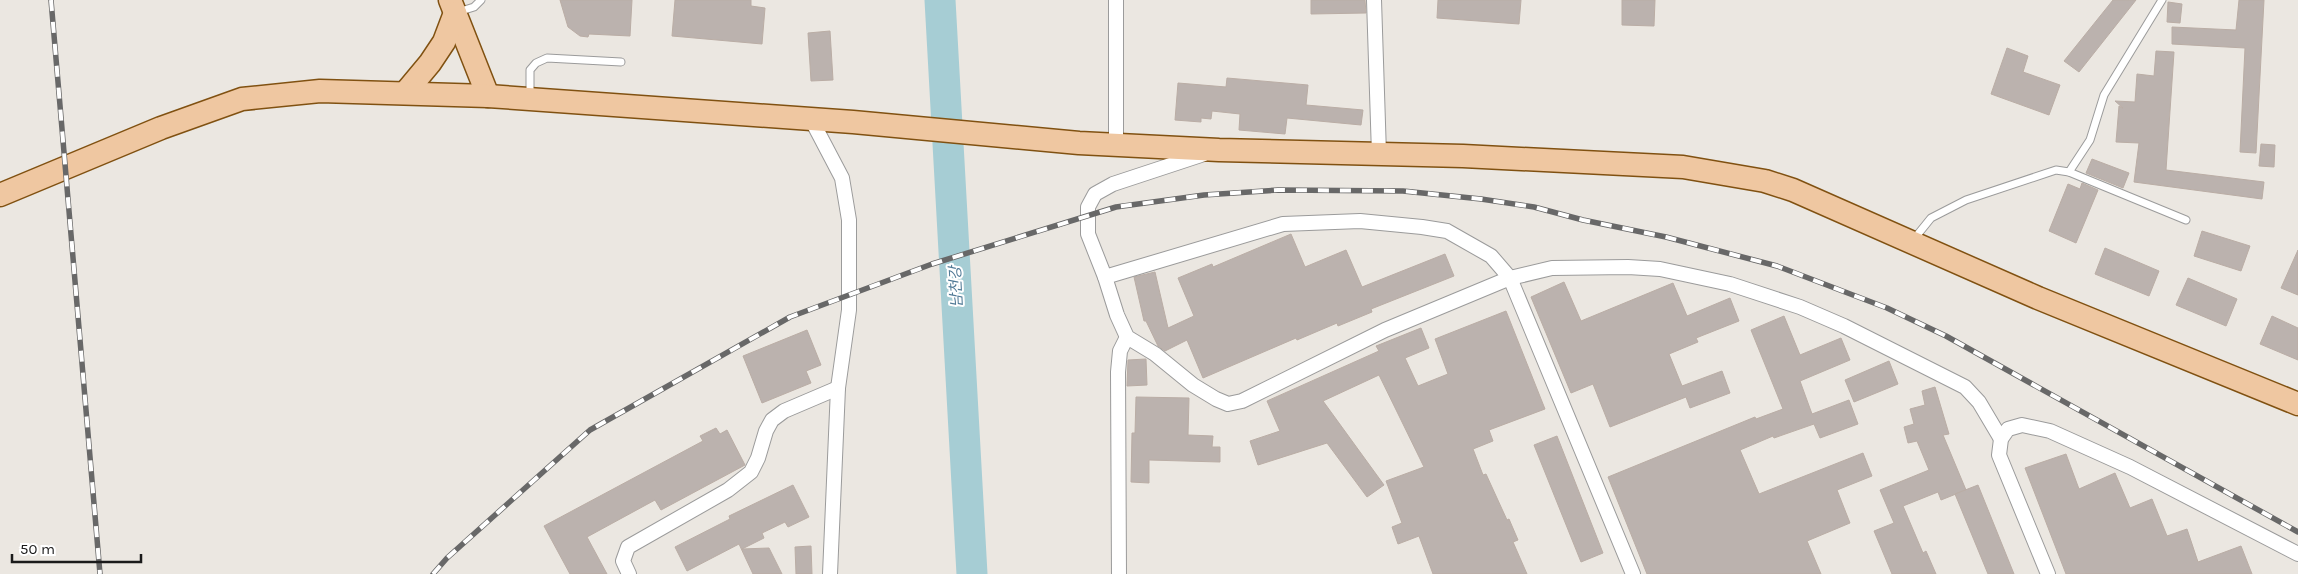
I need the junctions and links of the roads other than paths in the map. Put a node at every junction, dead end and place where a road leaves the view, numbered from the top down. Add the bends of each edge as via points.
1 (482, 0) edge
2 (1116, 0) edge
3 (1374, 0) edge
4 (2162, 0) edge
5 (452, 6) edge
6 (621, 62) dead end
7 (405, 93) junction
8 (488, 96) junction
9 (530, 99) junction
10 (810, 120) junction
11 (1116, 144) junction
12 (1220, 150) junction
13 (1379, 154) junction
14 (2069, 172) junction
15 (0, 194) edge
16 (2186, 220) dead end
17 (1912, 241) junction
18 (1106, 277) junction
19 (1510, 278) junction
20 (1127, 336) junction
21 (838, 388) junction
22 (2298, 404) edge
23 (2001, 438) junction
24 (2298, 554) edge
25 (630, 574) edge
26 (830, 574) edge
27 (1120, 574) edge
28 (1632, 574) edge
29 (2048, 574) edge

1 - 5 lane via 474,7
2 - 11 street
3 - 13 street
4 - 14 lane via 2104,95 2090,140
5 - 7 main road via 444,42
5 - 8 main road
6 - 9 lane via 548,58 536,62 530,70
7 - 8 main road
7 - 15 main road via 320,92 242,99 161,128
8 - 9 main road
9 - 10 main road
10 - 11 main road
10 - 21 street via 842,178 849,220 849,310
11 - 12 main road
12 - 13 main road
12 - 18 street via 1113,184 1096,194 1088,207 1088,234
13 - 17 main road via 1683,167 1720,173 1793,190
14 - 16 lane
14 - 17 lane via 2056,170 1966,200 1931,218
17 - 22 main road via 2038,298
18 - 19 street via 1283,224 1360,221 1447,231 1491,256
18 - 20 street
19 - 20 street via 1386,330 1242,401 1228,404 1193,385
19 - 23 street via 1552,268 1628,267 1689,274 1745,288 1844,326 1965,387 1980,402
19 - 28 street
20 - 27 street via 1120,351 1118,372
21 - 25 street via 784,411 772,420 751,472 728,490 628,547 622,561
21 - 26 street
23 - 24 street via 2008,429 2022,425 2050,431 2130,467
23 - 29 street via 1999,455

